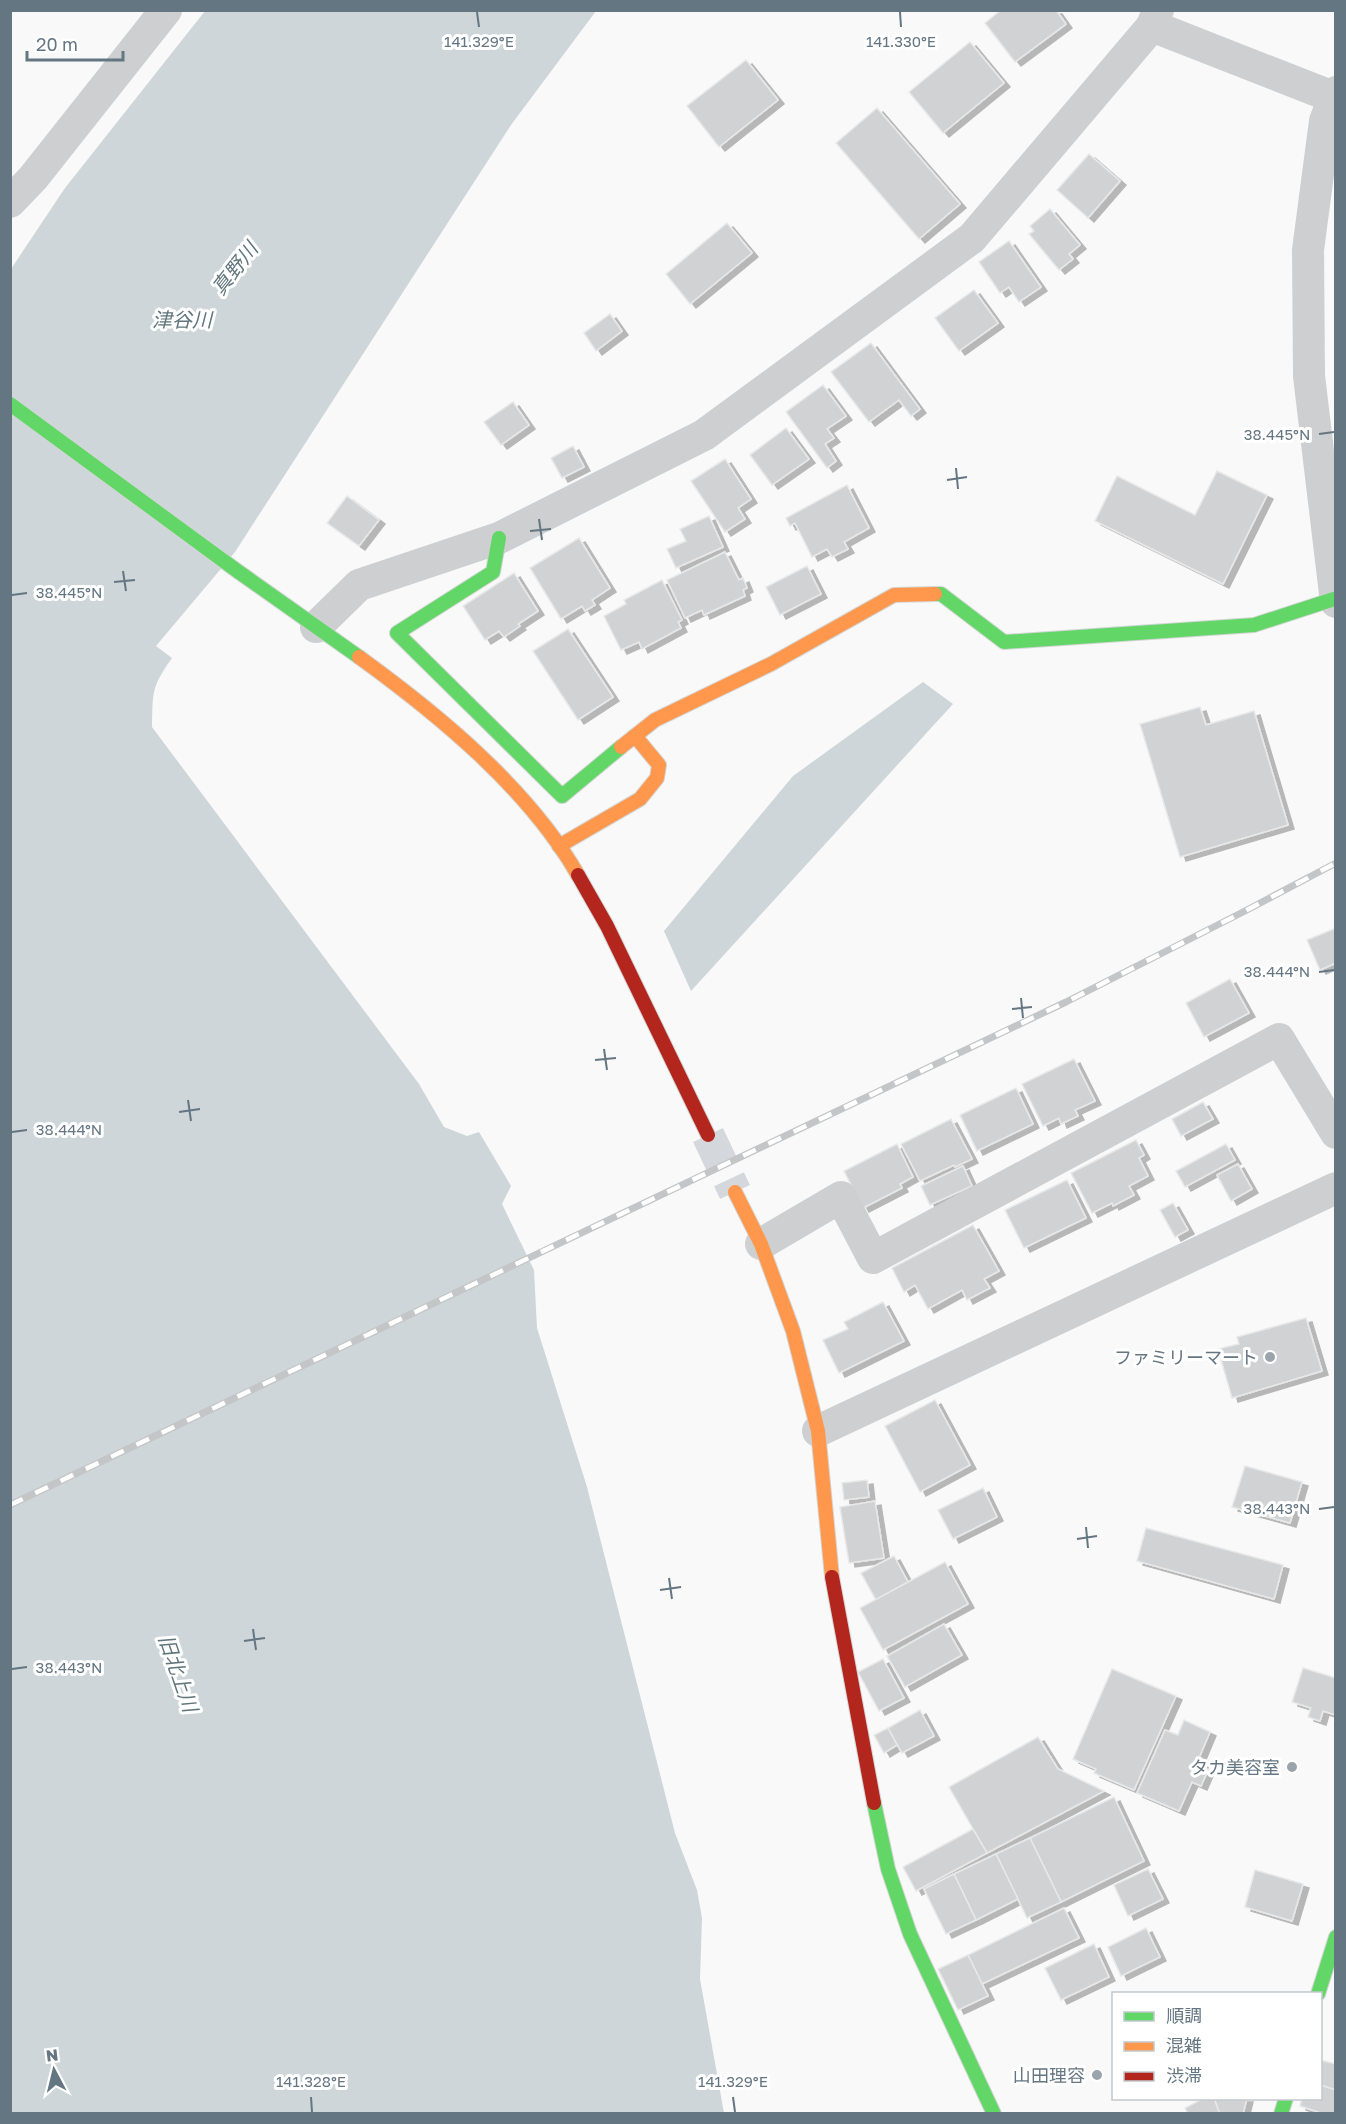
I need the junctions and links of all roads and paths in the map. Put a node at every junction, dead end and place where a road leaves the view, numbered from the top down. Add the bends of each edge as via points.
1 (166, 10) edge
2 (1155, 18) edge
3 (1334, 95) edge
4 (10, 202) edge
5 (1322, 375) edge
6 (10, 404) edge
7 (499, 538) junction
8 (1335, 600) edge
9 (316, 627) junction
10 (635, 736) junction
11 (559, 846) junction
12 (1335, 1133) edge
13 (708, 1135) tunnel mouth
14 (1335, 1188) edge
15 (735, 1192) tunnel mouth
16 (761, 1244) junction
17 (818, 1431) junction
18 (1335, 1937) edge
19 (1319, 1992) edge
20 (994, 2114) edge

1 - 4 street
2 - 3 street
2 - 7 street via 972,238 704,435
3 - 5 street via 1325,121 1308,250
5 - 8 street
6 - 9 street
7 - 9 street via 359,585
7 - 10 street via 494,572 398,633 562,796
8 - 10 street via 1254,625 1004,642 941,594 894,595 771,664 655,720
9 - 11 street via 447,726 524,799
10 - 11 street via 659,765 657,778 640,799
11 - 13 street via 607,926
12 - 16 street via 1279,1039 873,1258 841,1197
14 - 17 street
15 - 16 street
16 - 17 street via 793,1331
17 - 20 street via 832,1579 888,1869 910,1934
18 - 19 street

